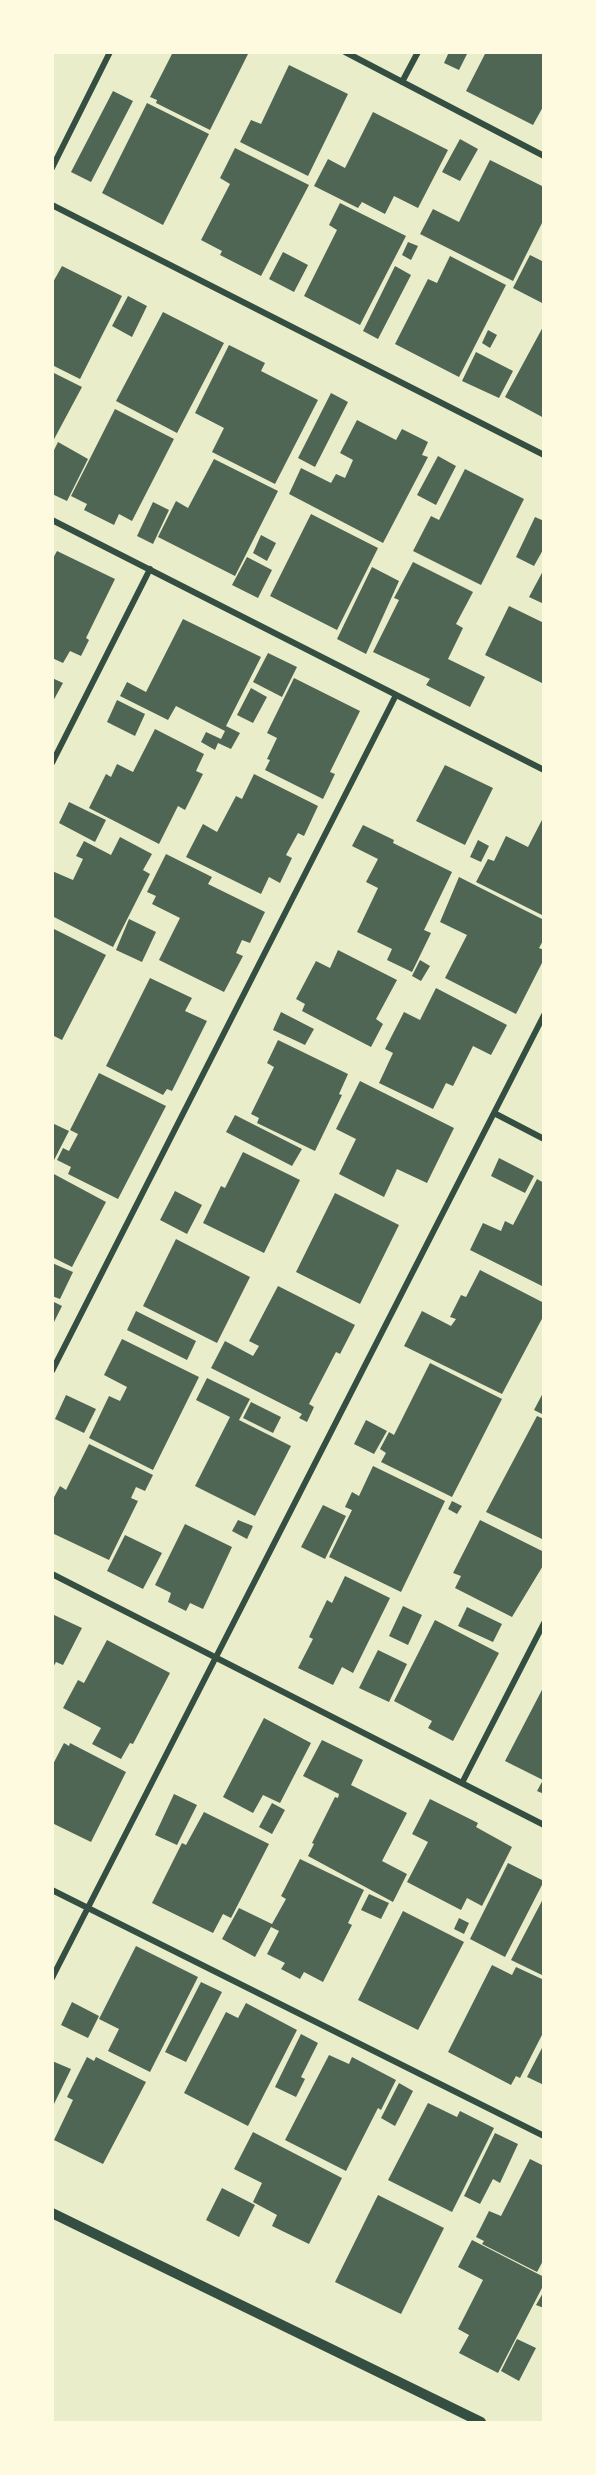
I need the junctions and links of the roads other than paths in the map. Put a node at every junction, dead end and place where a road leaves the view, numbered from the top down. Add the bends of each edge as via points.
1 (110, 52) edge
2 (345, 52) edge
3 (418, 52) edge
4 (402, 82) junction
5 (543, 156) edge
6 (52, 168) edge
7 (52, 205) edge
8 (543, 455) edge
9 (52, 520) edge
10 (150, 569) junction
11 (396, 695) junction
12 (52, 763) edge
13 (543, 770) edge
14 (543, 1015) edge
15 (494, 1113) junction
16 (543, 1139) edge
17 (52, 1371) edge
18 (52, 1574) edge
19 (543, 1623) edge
20 (217, 1658) junction
21 (462, 1783) junction
22 (543, 1825) edge
23 (52, 1890) edge
24 (88, 1909) junction
25 (52, 1978) edge
26 (543, 2136) edge
27 (52, 2213) edge
28 (481, 2422) edge

1 - 6 street
2 - 4 street
3 - 4 street
4 - 5 street
7 - 8 street
9 - 10 street
10 - 11 street
10 - 12 street
11 - 13 street
11 - 17 street
14 - 15 street
15 - 16 street
15 - 20 street
18 - 20 street
19 - 21 street
20 - 21 street
20 - 24 street
21 - 22 street
23 - 24 street
24 - 25 street
24 - 26 street
27 - 28 street

